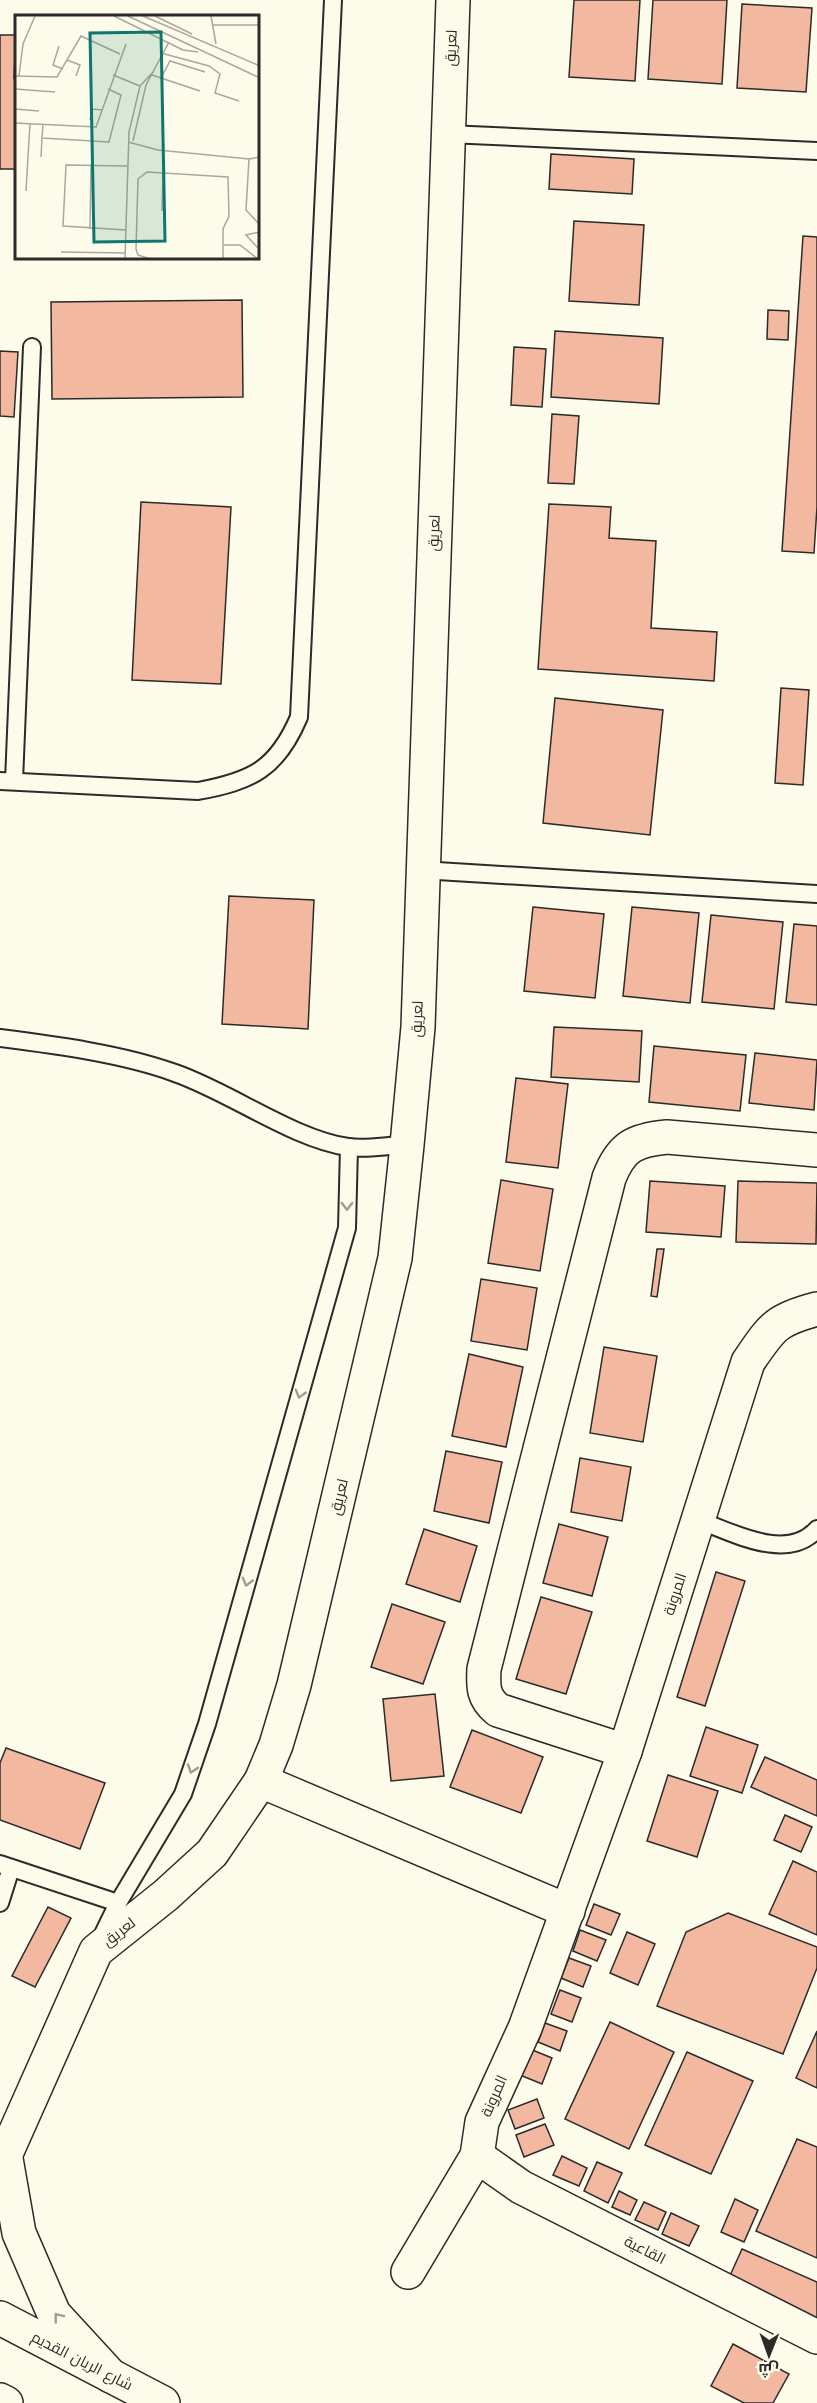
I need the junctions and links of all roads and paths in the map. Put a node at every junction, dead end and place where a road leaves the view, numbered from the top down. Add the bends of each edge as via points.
1 (333, 0) edge
2 (453, 0) edge
3 (448, 134) junction
4 (817, 152) edge
5 (32, 347) dead end
6 (7, 781) edge
7 (422, 870) junction
8 (817, 894) edge
9 (0, 1038) edge
10 (407, 1144) junction
11 (349, 1147) junction
12 (817, 1150) edge
13 (817, 1309) edge
14 (698, 1520) junction
15 (817, 1528) edge
16 (625, 1751) junction
17 (261, 1781) junction
18 (6, 1866) edge
19 (0, 1903) edge
20 (118, 1903) junction
21 (568, 1911) junction
22 (96, 1950) junction
23 (477, 2156) junction
24 (2, 2158) edge
25 (408, 2272) dead end
26 (0, 2318) edge
27 (817, 2337) edge
28 (111, 2376) junction
29 (0, 2400) edge
30 (6, 2403) edge
31 (164, 2403) edge

1 - 6 lane via 299,717 287,745 258,774 226,786 198,791
2 - 3 main road, لعريق
3 - 4 lane
3 - 7 main road, لعريق
5 - 6 lane
7 - 8 lane
7 - 10 main road, لعريق via 418,1027
9 - 11 lane via 65,1046 174,1072 310,1137
10 - 11 lane
10 - 17 main road, لعريق via 395,1258 294,1685
11 -> 20 lane, لعريق via 347,1228 207,1724 183,1794
12 - 16 main road via 667,1137 645,1139 626,1148 615,1161 609,1178 484,1669 483,1689 488,1702 498,1710
13 - 14 main road, المرونة via 773,1326 748,1362
14 - 15 lane via 768,1544 802,1541
14 - 16 main road, المرونة
16 - 21 main road, المرونة
17 - 21 main road
17 - 22 main road, لعريق via 212,1853
18 - 19 lane
18 - 20 lane
20 - 22 lane, لعريق
21 - 23 main road, المرونة via 525,2028 482,2122
22 - 24 main road, لعريق
23 - 25 main road, المرونة
23 - 27 main road, القاعية via 521,2187
28 -> 24 main road, لعريق via 54,2314 19,2233
26 - 28 main road, شارع الريان القديم
28 - 31 main road, شارع الريان القديم
29 - 30 main road

